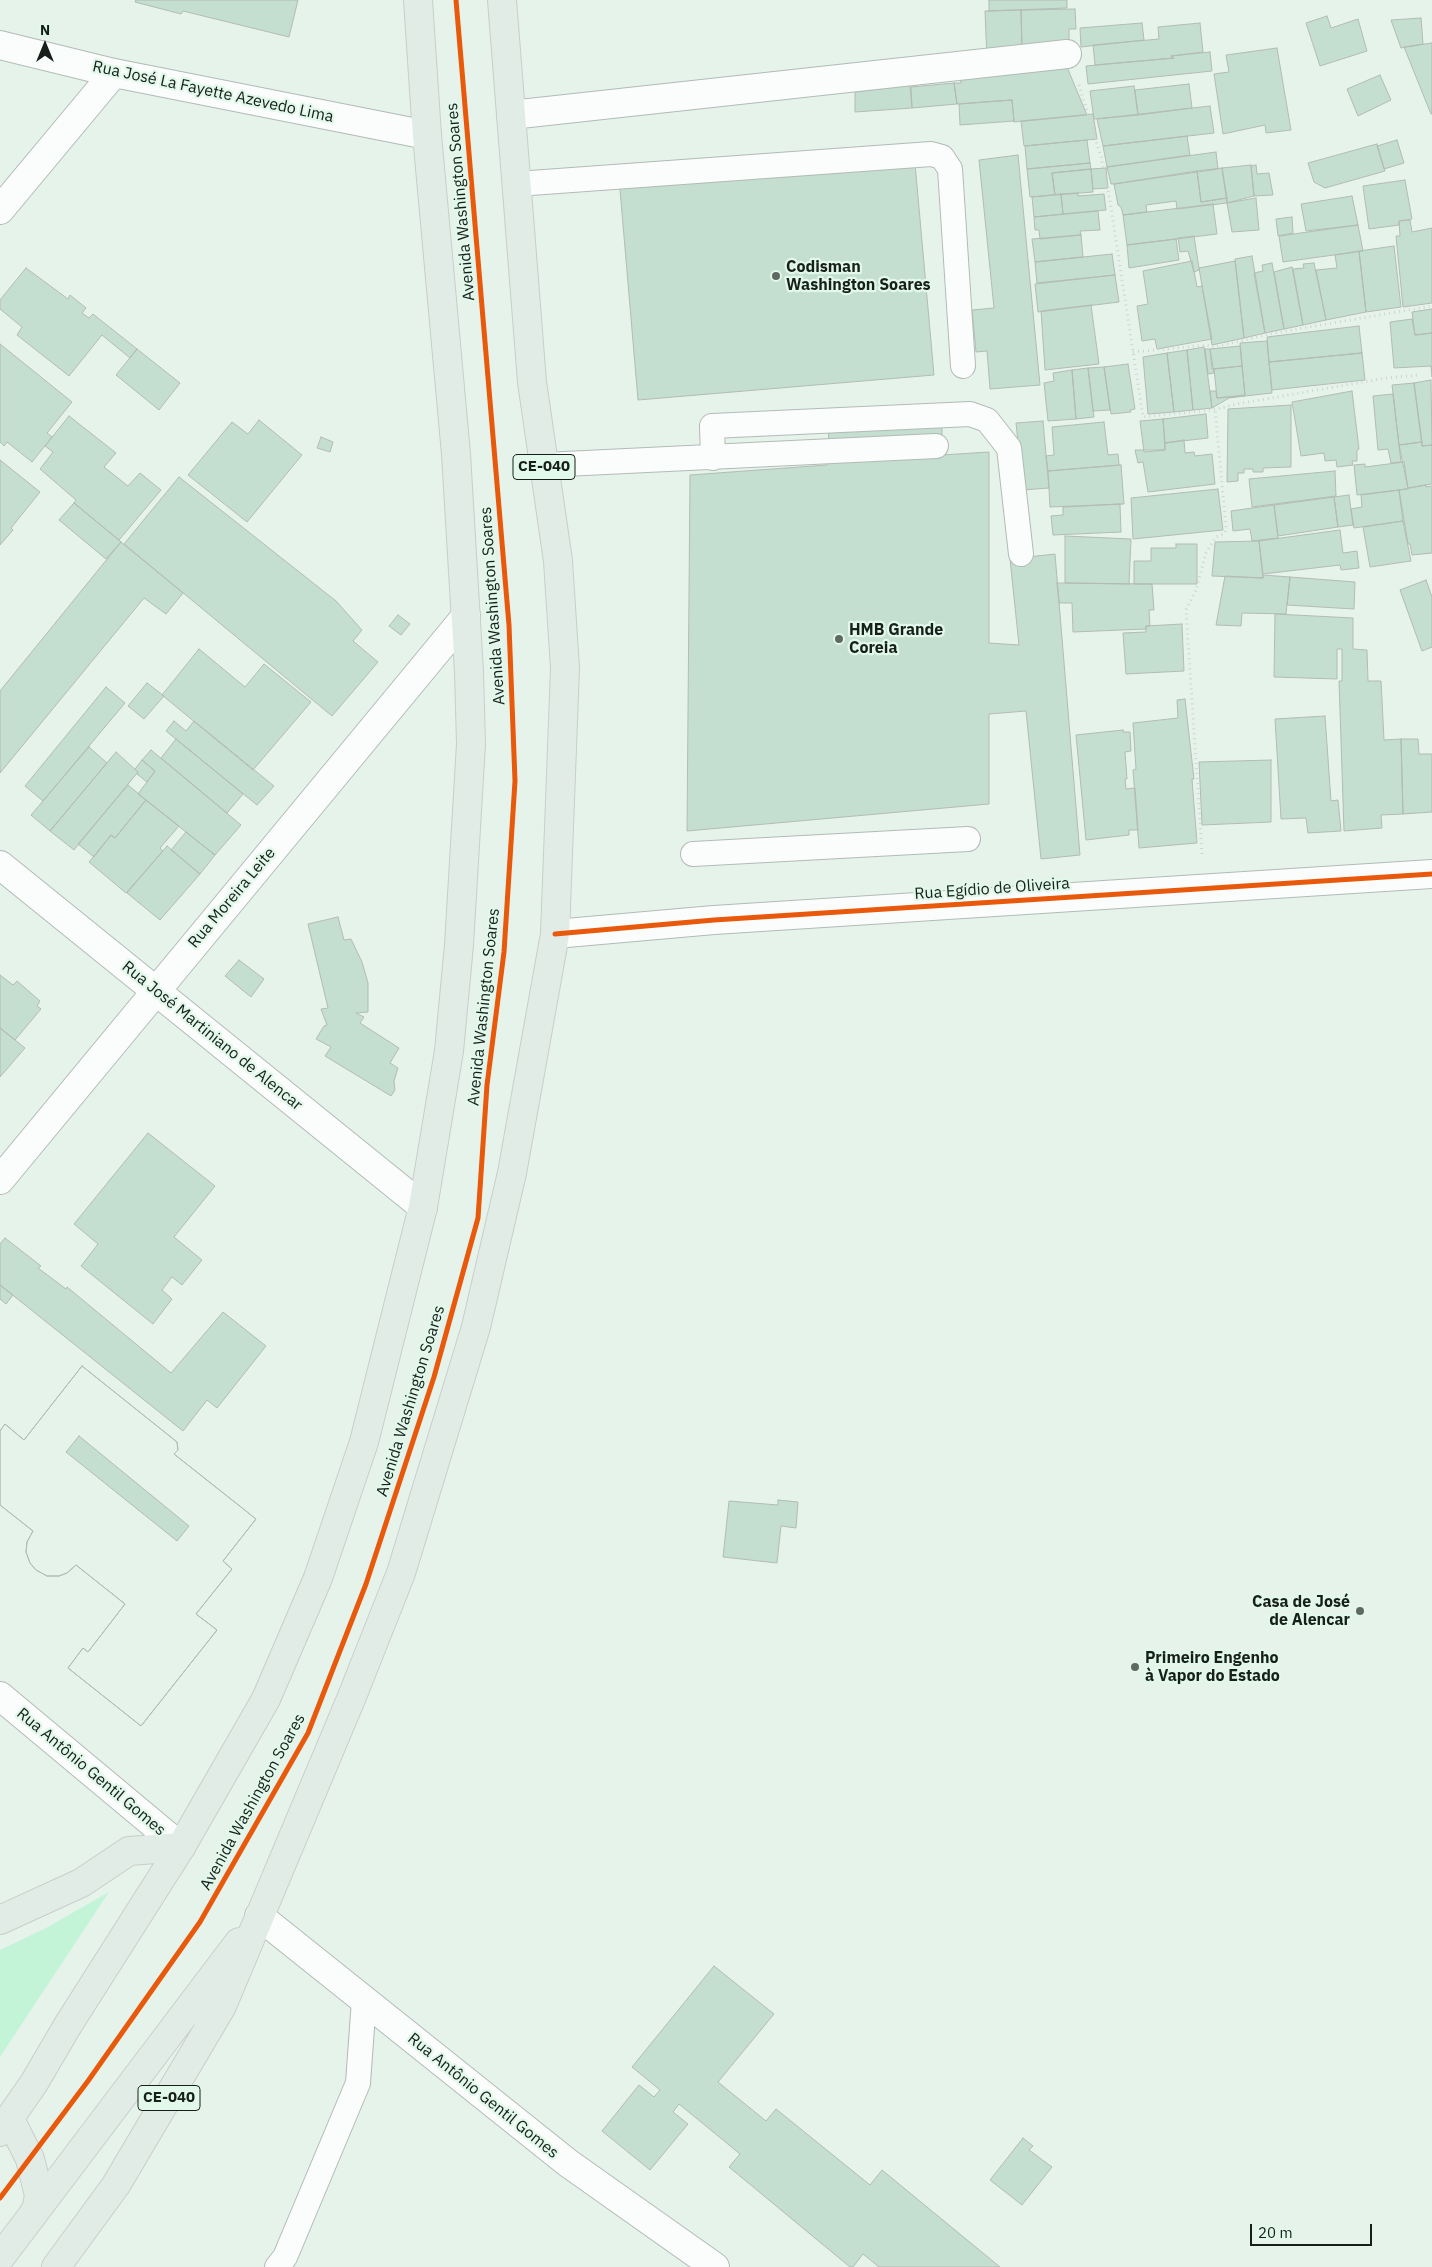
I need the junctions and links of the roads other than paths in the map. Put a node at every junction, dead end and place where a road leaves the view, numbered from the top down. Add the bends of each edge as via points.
1 (418, 0) edge
2 (502, 0) edge
3 (0, 45) edge
4 (1068, 54) road end
5 (114, 72) junction
6 (511, 114) junction
7 (427, 135) junction
8 (516, 184) junction
9 (0, 210) edge
10 (963, 366) dead end
11 (936, 446) dead end
12 (713, 458) junction
13 (544, 465) junction
14 (1020, 554) dead end
15 (466, 616) junction
16 (968, 839) dead end
17 (693, 854) dead end
18 (0, 865) edge
19 (1432, 874) edge
20 (555, 934) junction
21 (156, 990) junction
22 (0, 1180) edge
23 (423, 1207) junction
24 (0, 1696) edge
25 (181, 1847) junction
26 (259, 1916) junction
27 (0, 1920) edge
28 (364, 2000) junction
29 (5, 2126) edge
30 (28, 2224) junction
31 (0, 2258) edge
32 (56, 2267) edge
33 (277, 2267) edge
34 (715, 2267) edge

1 - 7 highway, Avenida Washington Soares
2 - 6 highway, CE-040
3 - 5 street, Rua José La Fayette Azevedo Lima
4 - 6 street
5 - 7 street, Rua José La Fayette Azevedo Lima
5 - 9 street
6 - 8 highway, CE-040
7 - 15 highway, Avenida Washington Soares via 456,454
8 - 10 lane via 931,154 942,157 950,169
8 - 13 highway, CE-040 via 532,382
11 - 12 lane
12 - 13 lane
12 - 14 lane via 712,426 970,414 986,420 1009,448
13 - 20 highway, CE-040 via 558,561 565,668
15 - 21 street, Rua Moreira Leite
15 - 23 highway, Avenida Washington Soares via 471,744 459,945 449,1051
16 - 17 lane
18 - 21 street, Rua José Martiniano de Alencar
19 - 20 street, Rua Egídio de Oliveira via 714,920
20 - 26 highway, CE-040 via 512,1173 476,1327 401,1573
21 - 22 street, Rua Moreira Leite
21 - 23 street, Rua José Martiniano de Alencar
23 - 25 highway, Avenida Washington Soares via 364,1442 318,1578 266,1699
24 - 25 street, Rua Antônio Gentil Gomes
25 - 27 highway via 129,1851 81,1883
25 - 29 highway, Avenida Washington Soares
26 - 28 street, Rua Antônio Gentil Gomes
26 - 30 highway
26 - 32 highway, CE-040 via 235,1977 201,2044 116,2185
28 - 33 lane via 358,2084
28 - 34 street, Rua Antônio Gentil Gomes via 568,2163
29 - 30 highway via 30,2159 39,2194 37,2207
30 - 31 highway

